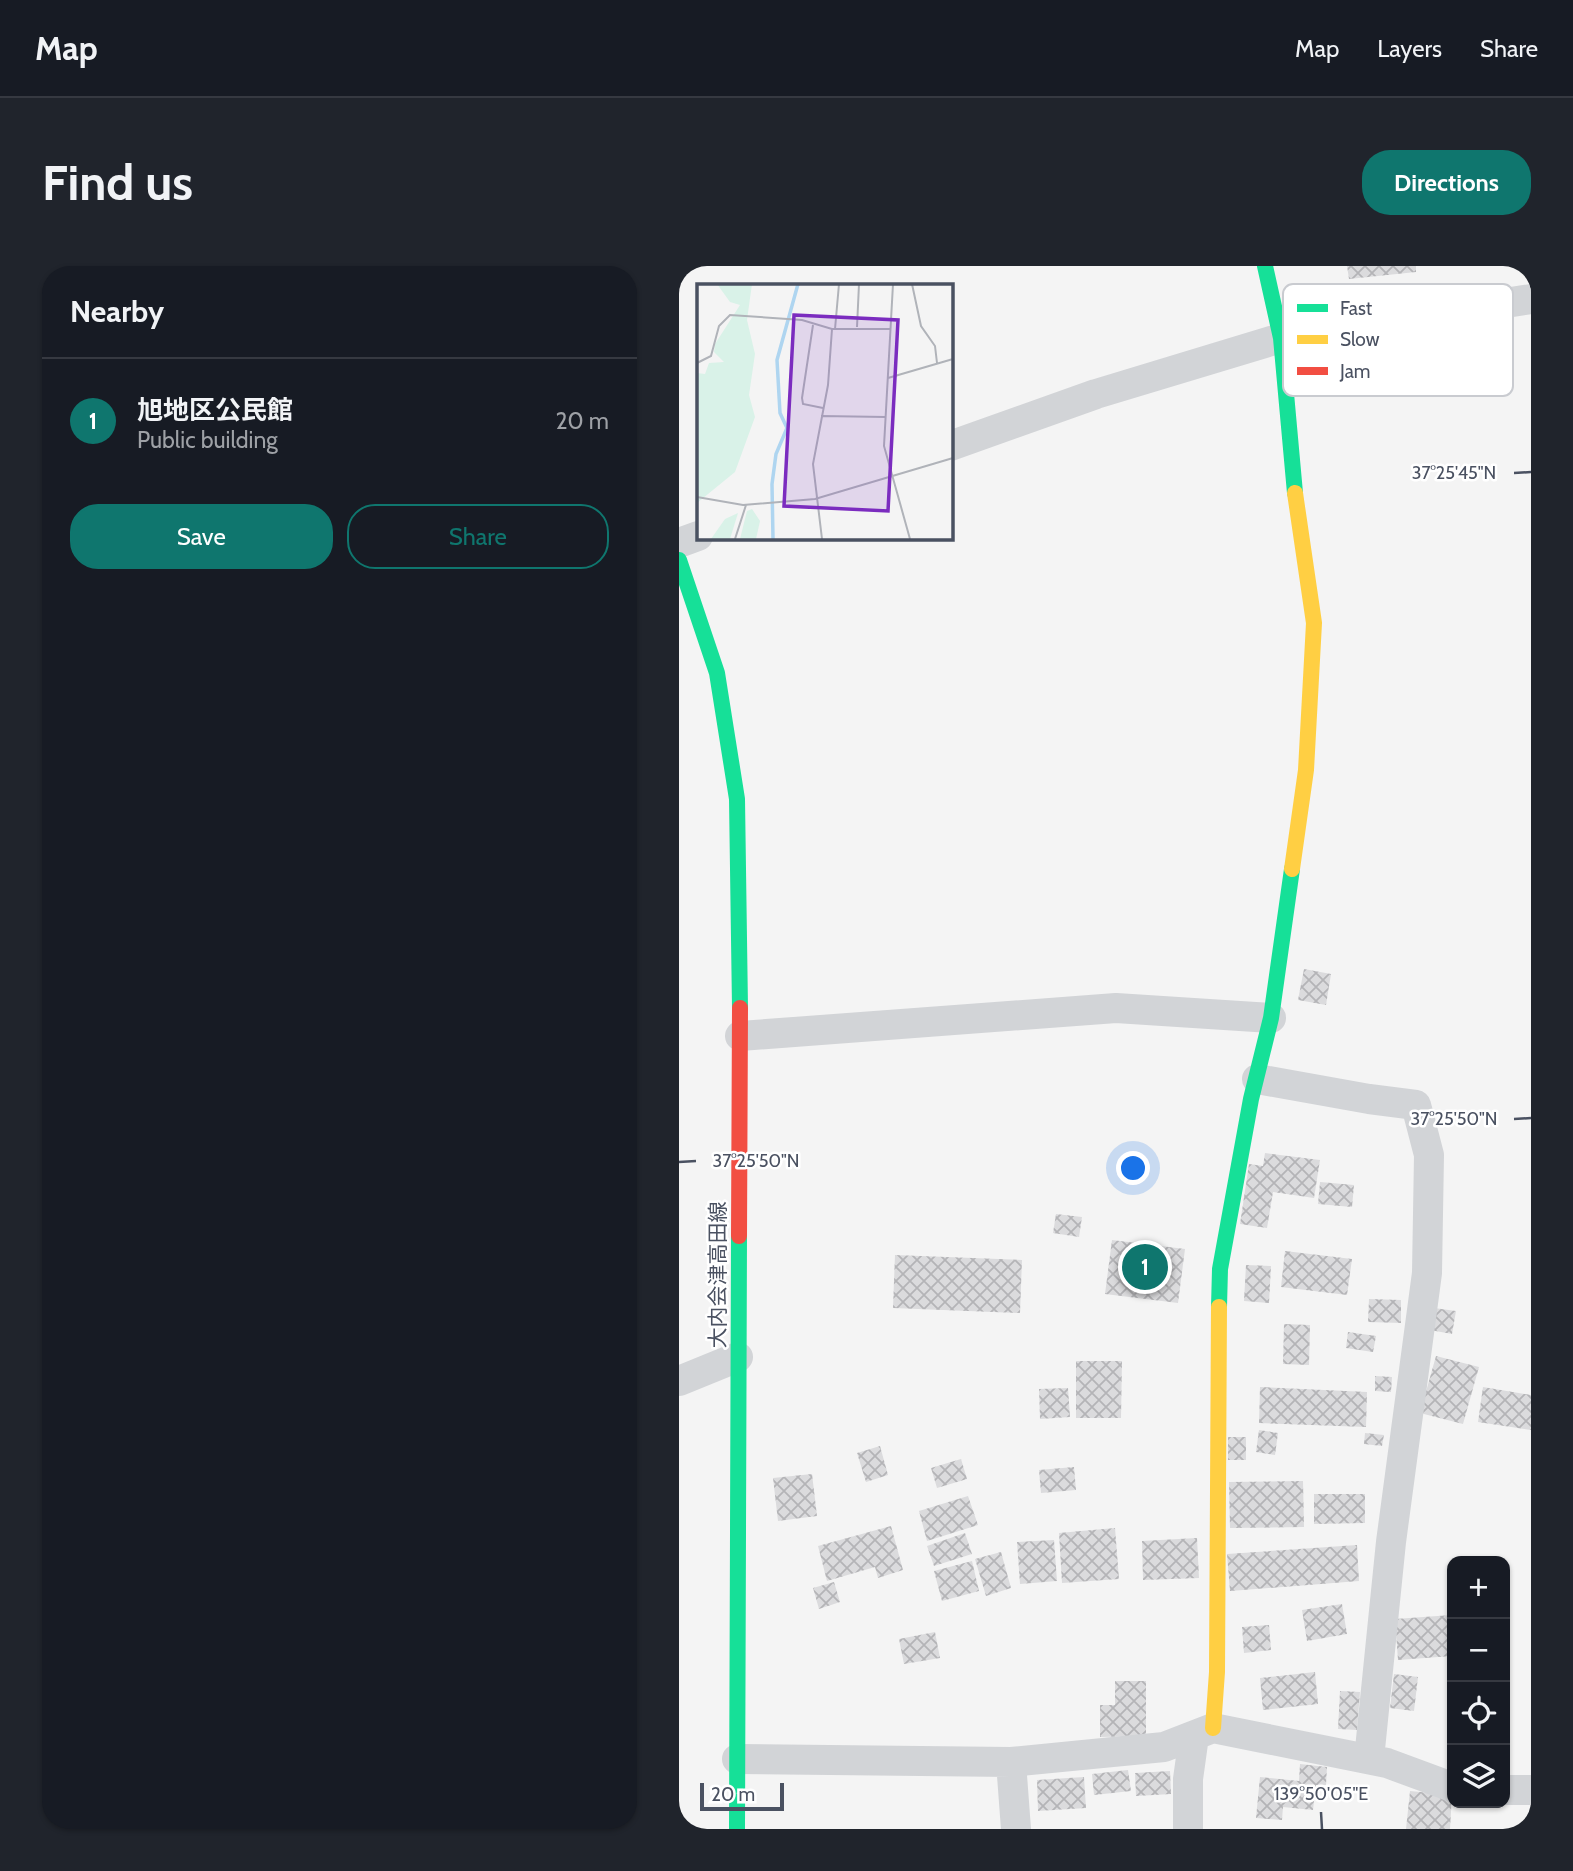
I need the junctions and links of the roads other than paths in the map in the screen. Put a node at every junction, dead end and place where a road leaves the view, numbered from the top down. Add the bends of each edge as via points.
1 (1265, 266) edge
2 (1531, 299) edge
3 (1513, 302) edge
4 (1281, 338) junction
5 (1283, 360) edge
6 (1286, 396) edge
7 (952, 445) edge
8 (697, 536) edge
9 (679, 543) edge
10 (679, 560) edge
11 (1271, 1018) junction
12 (740, 1036) junction
13 (1257, 1079) junction
14 (738, 1357) junction
15 (679, 1381) edge
16 (1204, 1732) junction
17 (737, 1759) junction
18 (1369, 1759) junction
19 (1011, 1762) junction
20 (1447, 1785) edge
21 (1510, 1790) edge
22 (1531, 1790) edge
23 (737, 1829) edge
24 (1016, 1829) edge
25 (1188, 1829) edge

1 - 4 street
2 - 3 street
4 - 5 street
4 - 7 street via 1096,394
6 - 11 street via 1314,623 1306,770
8 - 9 street
10 - 12 street, 大内会津高田線 via 717,673 737,799
11 - 12 street via 1115,1008
11 - 13 street
12 - 14 street, 大内会津高田線
13 - 16 street via 1220,1269 1217,1672
13 - 18 street via 1416,1105 1429,1155 1427,1273 1391,1542
14 - 15 street
14 - 17 street, 大内会津高田線
16 - 18 street
16 - 19 street via 1164,1746
16 - 25 street via 1188,1779
17 - 19 street
17 - 23 street, 大内会津高田線
18 - 20 street
19 - 24 street
21 - 22 street

